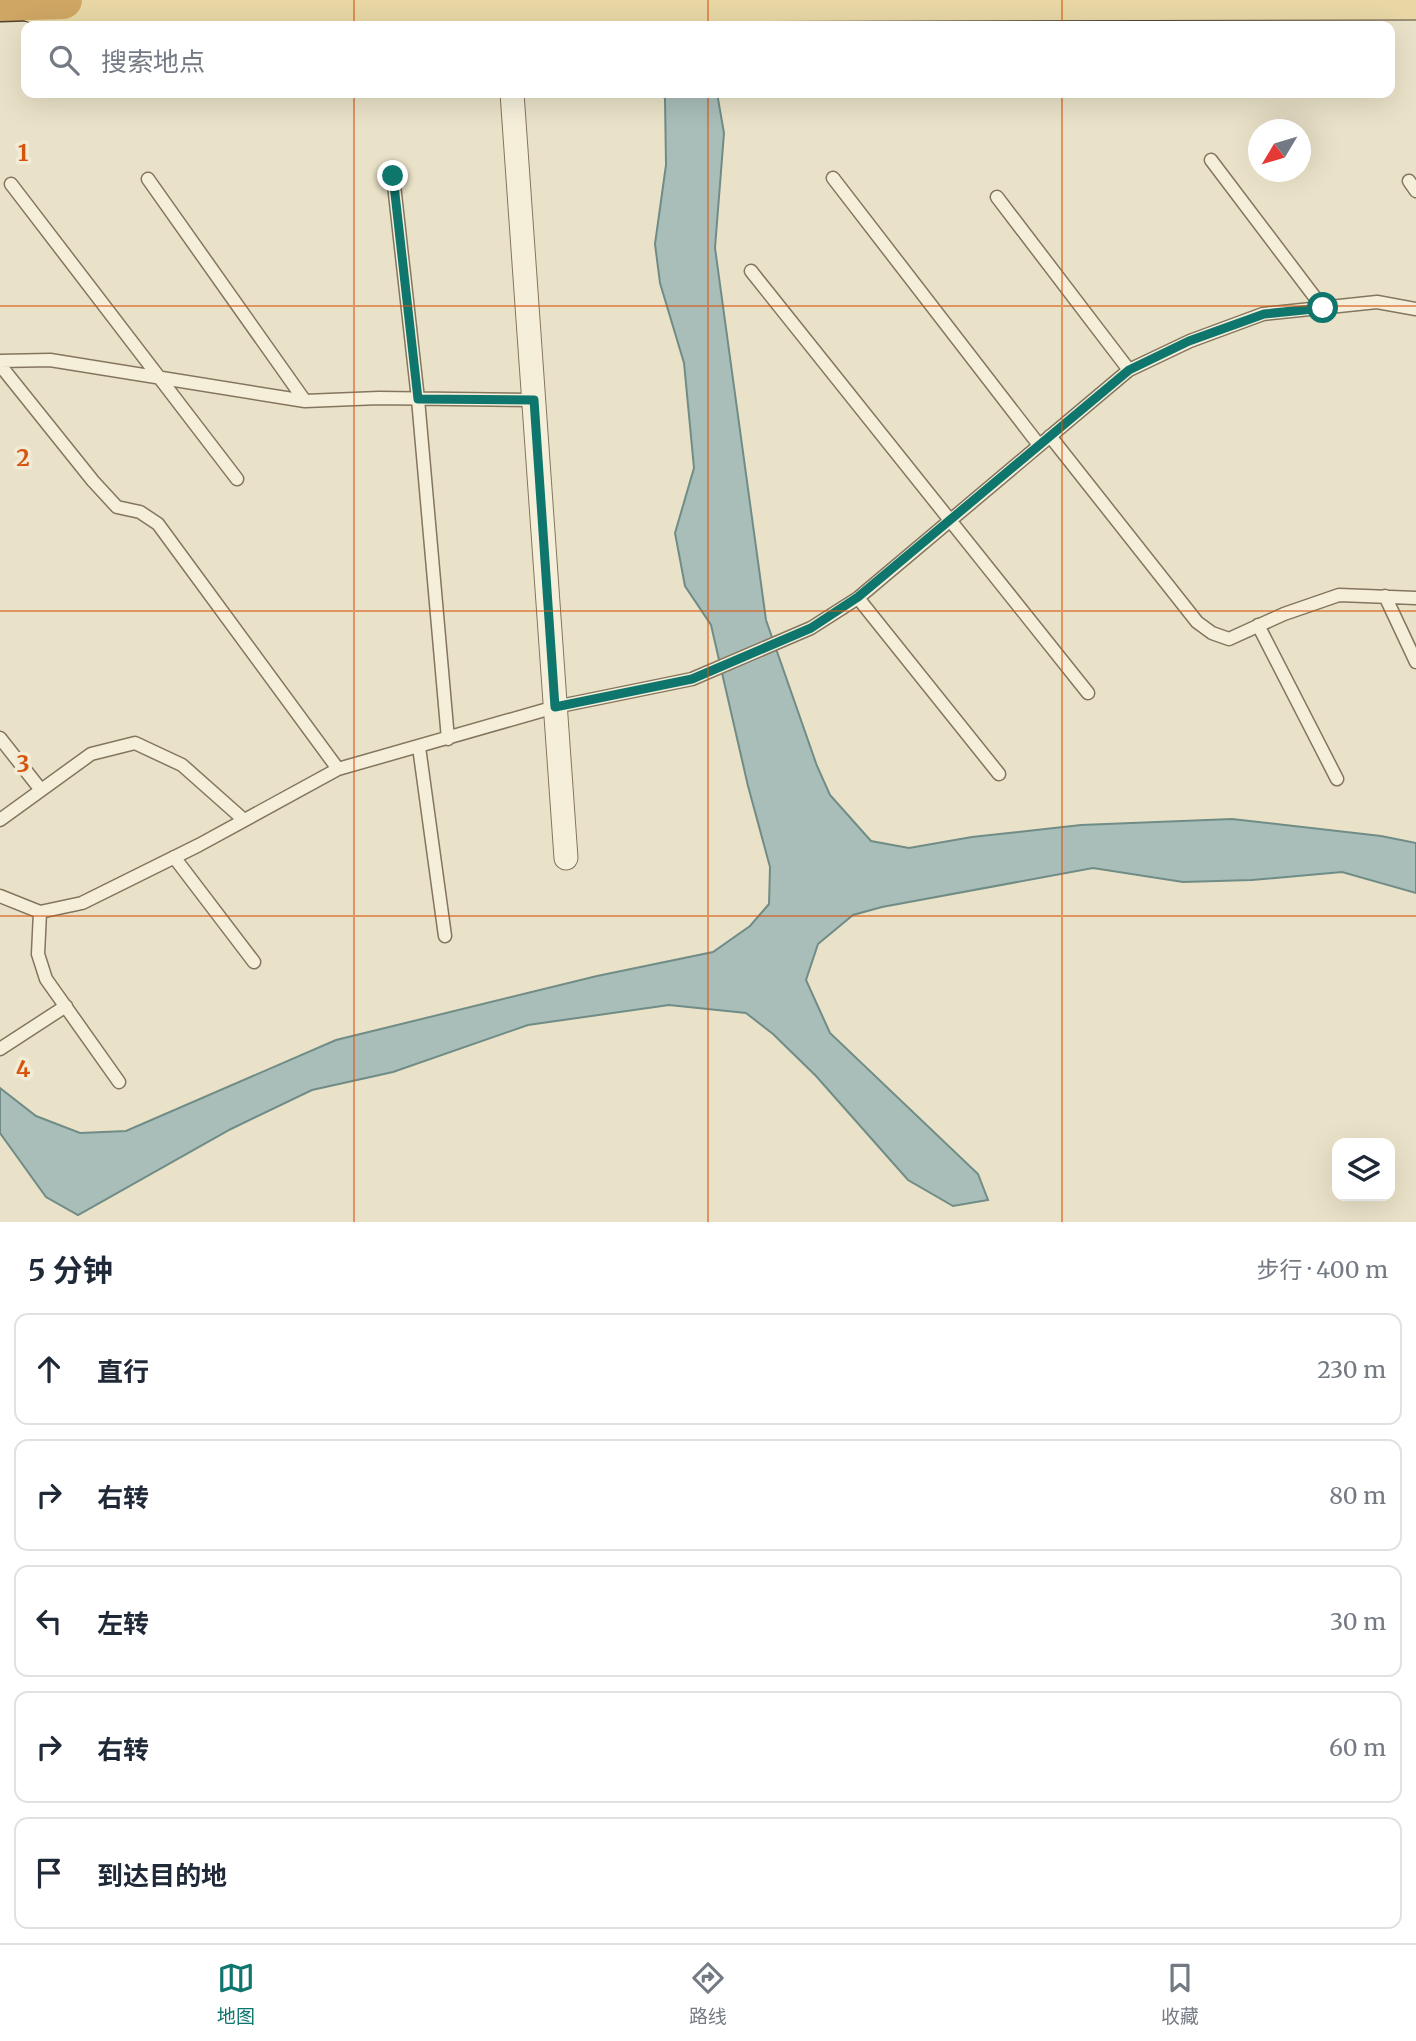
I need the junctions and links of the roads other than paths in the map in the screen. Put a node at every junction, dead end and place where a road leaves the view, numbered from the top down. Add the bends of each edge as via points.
1 (64, 0) edge
2 (1416, 1) edge
3 (0, 3) edge
4 (507, 15) edge
5 (512, 98) edge
6 (1211, 160) dead end
7 (393, 176) dead end
8 (833, 178) dead end
9 (148, 179) dead end
10 (11, 184) dead end
11 (997, 197) dead end
12 (751, 271) dead end
13 (1323, 308) junction
14 (1416, 309) edge
15 (0, 363) edge
16 (1129, 370) junction
17 (159, 379) junction
18 (418, 399) junction
19 (534, 400) junction
20 (305, 401) junction
21 (1050, 436) junction
22 (1039, 445) junction
23 (237, 479) dead end
24 (950, 519) junction
25 (1385, 596) junction
26 (858, 597) junction
27 (1416, 598) edge
28 (1258, 625) junction
29 (1416, 662) edge
30 (1088, 693) dead end
31 (555, 707) junction
32 (0, 738) edge
33 (448, 739) junction
34 (419, 747) junction
35 (338, 769) junction
36 (999, 774) dead end
37 (1338, 779) dead end
38 (41, 790) junction
39 (0, 820) edge
40 (244, 820) junction
41 (174, 857) junction
42 (566, 858) dead end
43 (0, 896) edge
44 (40, 912) junction
45 (445, 936) dead end
46 (254, 962) dead end
47 (66, 1006) junction
48 (0, 1049) edge
49 (119, 1082) dead end

1 - 3 highway
2 - 4 main road
3 - 4 main road
5 - 19 street
6 - 13 lane
7 - 18 lane
8 - 22 lane
9 - 20 lane
10 - 17 lane
11 - 16 lane
12 - 24 lane
13 - 14 lane via 1377,302
13 - 16 lane via 1264,314 1189,341
15 - 17 lane via 50,360
15 - 35 lane via 117,507 140,512 158,524
16 - 21 lane
17 - 20 lane
17 - 23 lane
18 - 19 lane
18 - 20 lane
18 - 33 lane
19 - 31 street
21 - 22 lane
21 - 28 lane via 1197,622 1229,639
22 - 24 lane
24 - 26 lane
24 - 30 lane
25 - 27 lane
25 - 28 lane via 1339,595
25 - 29 lane
26 - 31 lane via 811,628 692,679
26 - 36 lane
28 - 37 lane
31 - 33 lane
31 - 42 street
32 - 38 lane
33 - 34 lane
34 - 35 lane
34 - 45 lane
35 - 40 lane
38 - 39 lane
38 - 40 lane via 92,754 135,743 182,765
40 - 41 lane
41 - 44 lane via 82,903
41 - 46 lane
43 - 44 lane
44 - 47 lane via 38,954 46,979
47 - 48 lane
47 - 49 lane

